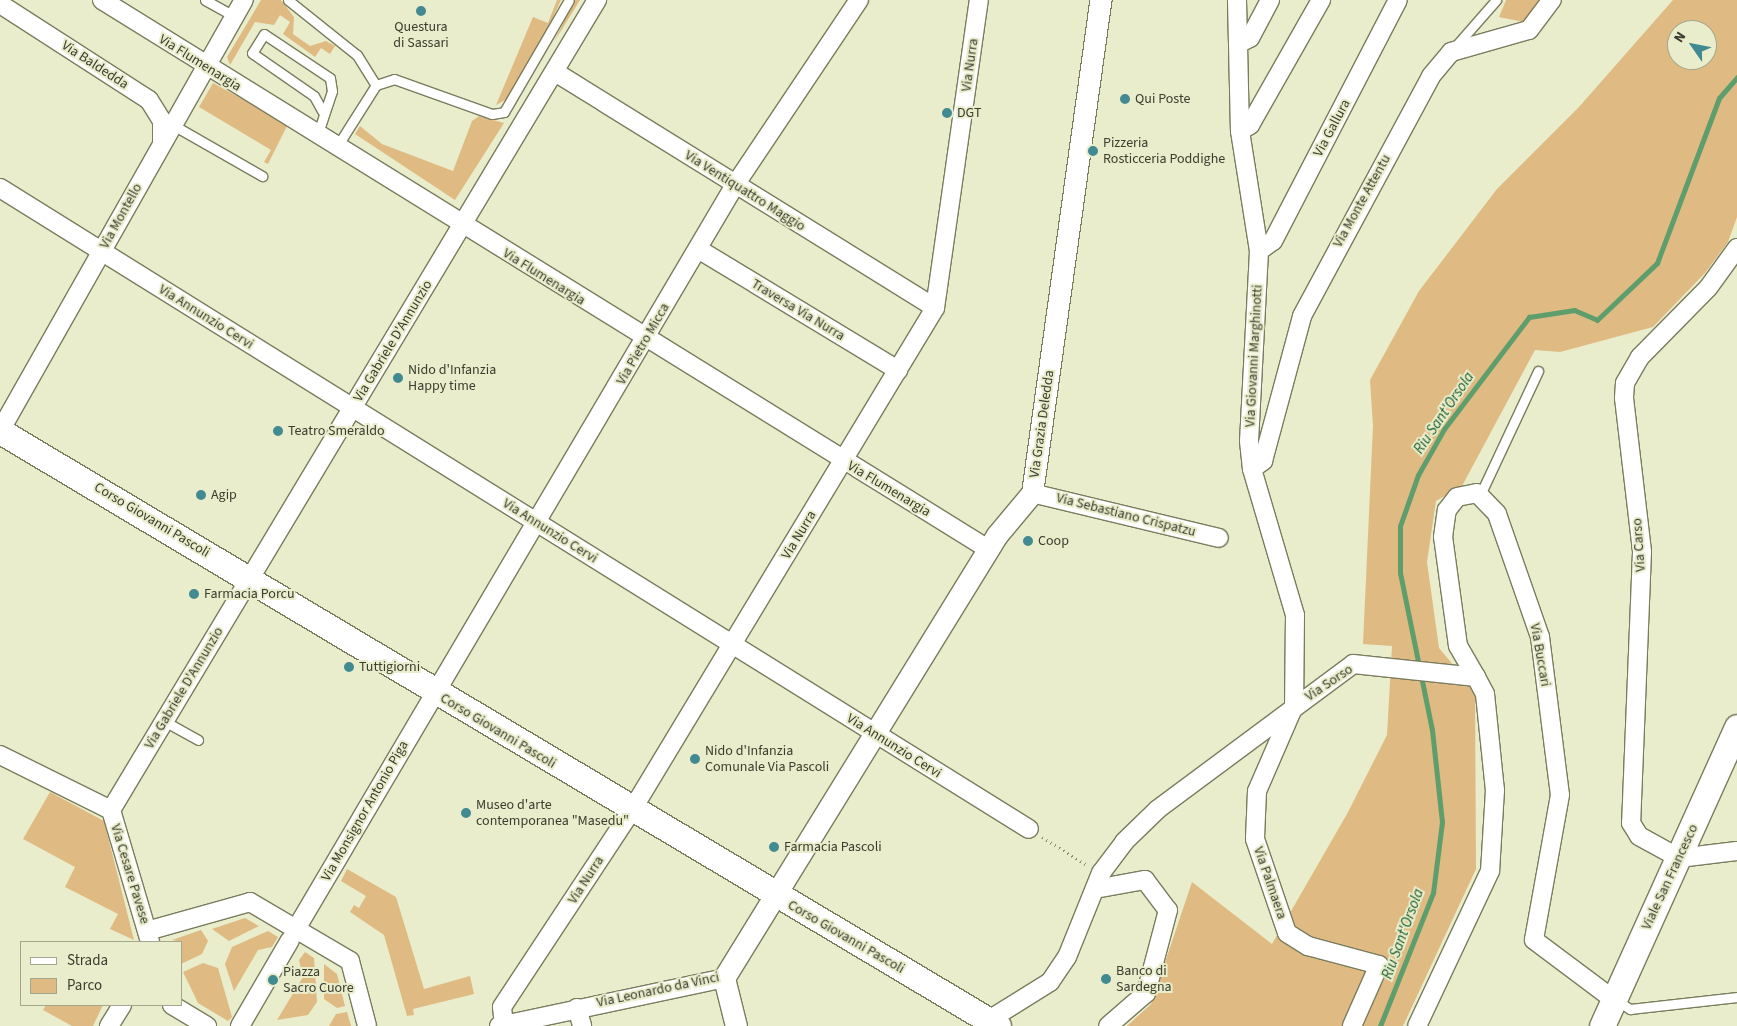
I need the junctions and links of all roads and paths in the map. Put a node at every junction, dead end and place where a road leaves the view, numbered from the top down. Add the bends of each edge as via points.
1 (102, 0) edge
2 (205, 0) edge
3 (244, 0) edge
4 (288, 0) edge
5 (569, 0) edge
6 (597, 0) edge
7 (859, 0) edge
8 (979, 0) edge
9 (1100, 0) edge
10 (1237, 0) edge
11 (1270, 0) edge
12 (1321, 0) edge
13 (1398, 0) edge
14 (1496, 0) edge
15 (1552, 0) edge
16 (0, 4) edge
17 (234, 16) junction
18 (1238, 44) junction
19 (1451, 52) junction
20 (206, 67) junction
21 (556, 72) junction
22 (376, 85) junction
23 (323, 112) junction
24 (172, 125) junction
25 (1240, 131) junction
26 (317, 136) junction
27 (162, 144) junction
28 (336, 148) junction
29 (262, 176) dead end
30 (735, 185) junction
31 (0, 188) edge
32 (461, 225) junction
33 (1737, 248) edge
34 (698, 249) junction
35 (102, 250) junction
36 (1259, 251) junction
37 (935, 308) junction
38 (646, 341) junction
39 (898, 370) junction
40 (1538, 371) dead end
41 (352, 409) junction
42 (0, 431) edge
43 (844, 462) junction
44 (1252, 469) junction
45 (1032, 493) junction
46 (1480, 494) junction
47 (536, 522) junction
48 (1219, 538) dead end
49 (988, 549) junction
50 (250, 578) junction
51 (732, 646) junction
52 (1476, 678) junction
53 (433, 692) junction
54 (1294, 706) junction
55 (164, 721) junction
56 (1737, 727) edge
57 (876, 735) junction
58 (198, 740) dead end
59 (0, 755) edge
60 (111, 810) junction
61 (632, 810) junction
62 (1029, 829) joint
63 (1737, 850) edge
64 (1679, 858) junction
65 (1098, 881) junction
66 (777, 896) junction
67 (293, 934) junction
68 (149, 937) edge
69 (724, 978) junction
70 (1737, 996) edge
71 (1614, 999) junction
72 (121, 1006) edge
73 (174, 1006) edge
74 (578, 1008) junction
75 (991, 1024) edge
76 (108, 1026) edge
77 (207, 1026) edge
78 (240, 1026) edge
79 (367, 1026) edge
80 (502, 1026) edge
81 (582, 1026) edge
82 (736, 1026) edge
83 (1108, 1026) edge
84 (1352, 1026) edge
85 (1417, 1026) edge
86 (1602, 1026) edge

1 - 20 street, Via Flumenargia
2 - 17 lane
3 - 17 street, Via Montello
4 - 22 lane via 357,55
5 - 22 lane via 504,112 492,114 394,79
6 - 21 street, Via Gabriele D'Annunzio
7 - 30 street, Via Pietro Micca
8 - 37 street, Via Nurra
9 - 45 street, Via Grazia Deledda
10 - 18 street, Via Giovanni Marghinotti
11 - 18 street via 1250,38
12 - 25 street via 1250,125
13 - 36 street, Via Gallura via 1273,241
14 - 19 lane
15 - 19 street via 1529,30
16 - 27 street, Via Baldedda via 149,100 162,122
17 - 20 street, Via Montello
18 - 25 street, Via Giovanni Marghinotti
19 - 44 street, Via Monte Attentu via 1431,76 1302,316 1263,461
20 - 24 street, Via Montello
20 - 26 street, Via Flumenargia
21 - 30 street, Via Ventiquattro Maggio
21 - 32 street, Via Gabriele D'Annunzio
22 - 28 lane
23 - 23 lane via 332,91 330,78 264,34 252,53 314,96
23 - 26 lane
24 - 27 street, Via Montello
24 - 29 lane
25 - 36 street, Via Giovanni Marghinotti
26 - 28 street, Via Flumenargia
27 - 35 street, Via Montello
28 - 32 street, Via Flumenargia
30 - 34 street, Via Pietro Micca
30 - 37 street, Via Ventiquattro Maggio
31 - 35 street, Via Annunzio Cervi
32 - 38 street, Via Flumenargia
32 - 41 street, Via Gabriele D'Annunzio
33 - 64 street, Via Carso via 1708,288 1640,357 1625,383 1642,552 1631,823 1639,836
34 - 38 street, Via Pietro Micca
34 - 39 street, Traversa Via Nurra
35 - 41 street, Via Annunzio Cervi
35 - 42 street, Via Montello
36 - 44 street, Via Giovanni Marghinotti via 1249,441
37 - 39 street, Via Nurra
38 - 43 street, Via Flumenargia
38 - 47 street, Via Pietro Micca
39 - 43 street, Via Nurra
40 - 46 lane
41 - 47 street, Via Annunzio Cervi
41 - 50 street, Via Gabriele D'Annunzio
42 - 50 main road, Corso Giovanni Pascoli
43 - 49 street, Via Flumenargia
43 - 51 street, Via Nurra
44 - 54 street, Via Giovanni Marghinotti via 1295,615
45 - 48 street, Via Sebastiano Crispatzu
45 - 49 street, Via Grazia Deledda
46 - 52 street via 1457,497 1447,510 1443,537 1458,646
46 - 71 street, Via Buccari via 1497,514 1540,637 1560,795 1534,940
47 - 51 street, Via Annunzio Cervi
47 - 53 street, Via Pietro Micca
49 - 57 street, Via Grazia Deledda
50 - 53 main road, Corso Giovanni Pascoli
50 - 55 street, Via Gabriele D'Annunzio
51 - 57 street, Via Annunzio Cervi
51 - 61 street, Via Nurra
52 - 54 street, Via Sorso via 1353,664
52 - 85 street via 1485,694 1495,790 1490,872
53 - 61 main road, Corso Giovanni Pascoli
53 - 67 street, Via Monsignor Antonio Piga
54 - 65 street, Via Sorso via 1158,809
54 - 84 street, Via Palmaera via 1257,791 1255,838 1287,933 1308,946 1379,965
55 - 58 lane
55 - 60 street, Via Gabriele D'Annunzio
56 - 64 main road, Viale San Francesco
57 - 62 street, Via Annunzio Cervi
57 - 66 street, Via Grazia Deledda
59 - 60 street, Via Cesare Pavese
60 - 68 street, Via Cesare Pavese
61 - 66 main road, Corso Giovanni Pascoli
61 - 80 street, Via Nurra via 502,1007
62 - 65 path
63 - 64 street
64 - 71 main road, Viale San Francesco
65 - 75 street, Via Sorso via 1067,957 1050,982
65 - 83 street via 1145,880 1168,910 1146,993
66 - 69 street, Via Leonardo da Vinci
66 - 75 main road, Corso Giovanni Pascoli
67 - 68 street via 250,902
67 - 78 street
67 - 79 street via 350,961
69 - 74 street, Via Leonardo da Vinci
69 - 82 street
70 - 71 lane via 1630,1010
71 - 86 main road, Viale San Francesco
72 - 76 street
73 - 77 street
74 - 80 street, Via Leonardo da Vinci
74 - 81 street

